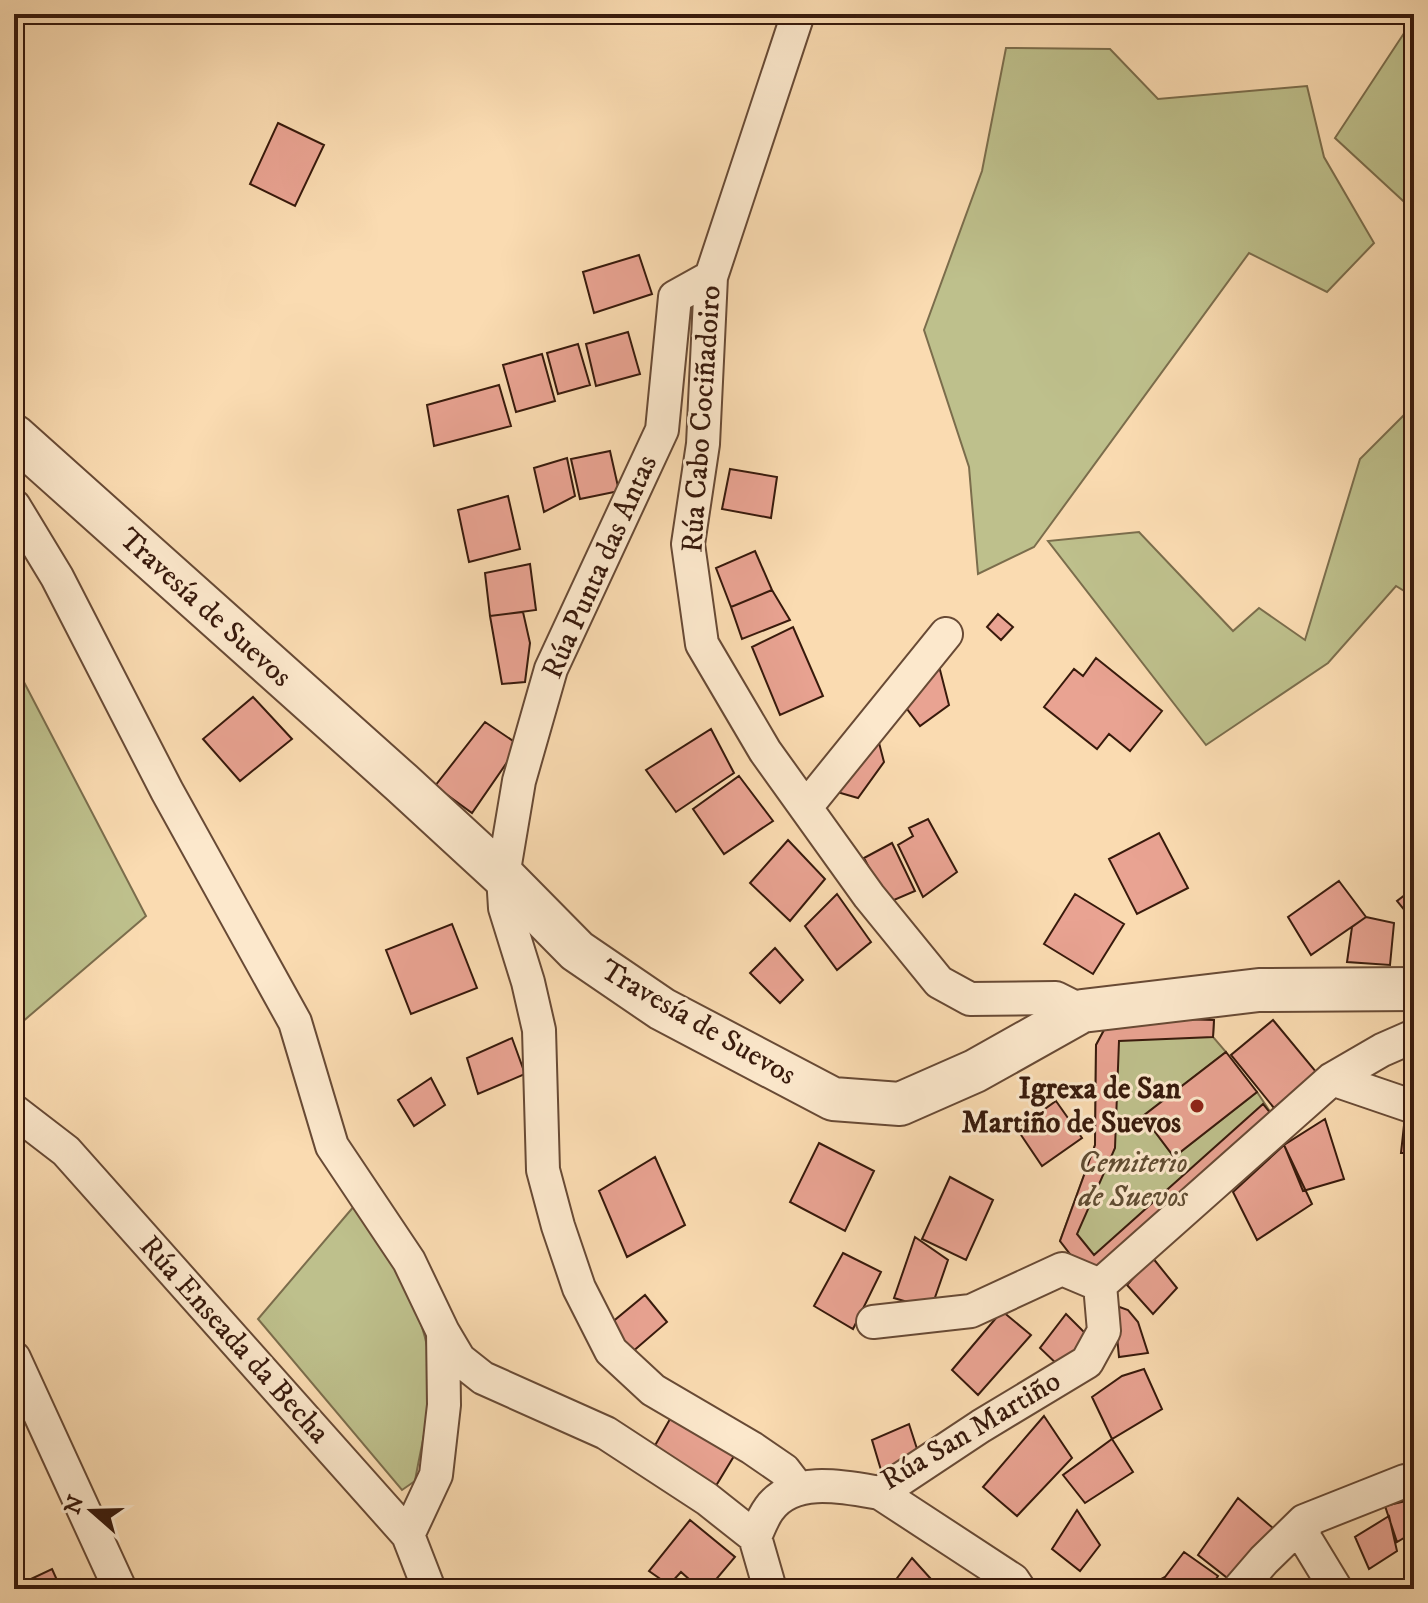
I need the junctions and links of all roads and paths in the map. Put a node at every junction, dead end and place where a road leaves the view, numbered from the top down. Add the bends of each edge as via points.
1 (798, 14) edge
2 (711, 277) junction
3 (14, 436) edge
4 (14, 506) edge
5 (946, 634) dead end
6 (806, 807) junction
7 (503, 876) junction
8 (1414, 989) edge
9 (1082, 1011) junction
10 (1414, 1036) edge
11 (1332, 1079) junction
12 (1414, 1107) edge
13 (14, 1111) edge
14 (1100, 1285) junction
15 (873, 1322) dead end
16 (443, 1332) junction
17 (14, 1358) edge
18 (1414, 1486) edge
19 (797, 1487) junction
20 (880, 1493) junction
21 (1304, 1521) junction
22 (408, 1535) junction
23 (755, 1537) junction
24 (120, 1589) edge
25 (429, 1589) edge
26 (770, 1589) edge
27 (1019, 1589) edge
28 (1239, 1589) edge
29 (1336, 1589) edge

1 - 2 street, Rúa Cabo Cociñadoiro
2 - 6 street, Rúa Cabo Cociñadoiro via 703,444 688,544 702,644 765,751
2 - 7 street, Rúa Punta das Antas via 675,297 662,430 551,669 519,781
3 - 7 street, Travesía de Suevos
4 - 16 street via 295,1022 332,1146 409,1261
5 - 6 street
6 - 9 street, Rúa Cabo Cociñadoiro via 939,982 970,999 1056,998
7 - 9 street, Travesía de Suevos via 577,951 662,1009 833,1099 900,1104 975,1071
7 - 19 street via 505,908 539,1030 543,1170 579,1288 611,1351 653,1390 752,1448 784,1470
8 - 9 street, Travesía de Suevos via 1259,990
10 - 11 street
11 - 12 street
11 - 14 street
13 - 22 street, Rúa Enseada da Becha via 66,1151
14 - 15 street via 1062,1269 971,1311
14 - 20 street, Rúa San Martiño via 1104,1331 1087,1362
16 - 22 street via 444,1405 436,1475
16 - 23 street via 459,1359 483,1378 606,1433
17 - 24 street
18 - 21 street via 1405,1481
19 - 20 street, Rúa San Martiño
19 - 23 street via 770,1507
20 - 27 street
21 - 28 street
21 - 29 street via 1305,1538
22 - 25 street, Rúa Enseada da Becha
23 - 26 street

